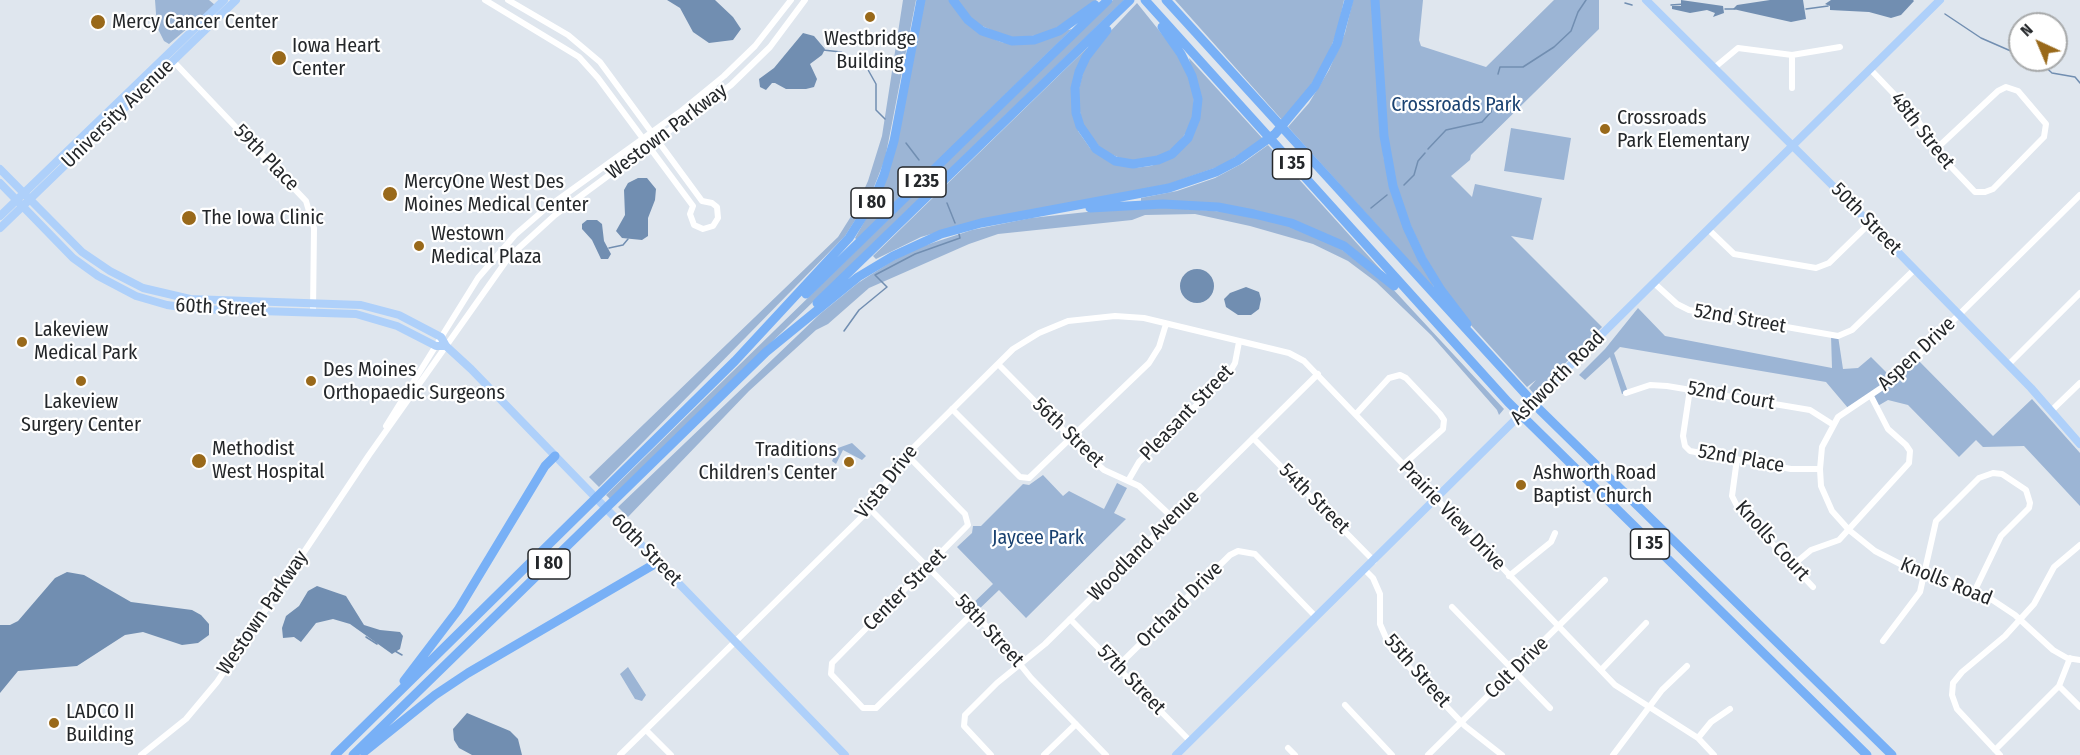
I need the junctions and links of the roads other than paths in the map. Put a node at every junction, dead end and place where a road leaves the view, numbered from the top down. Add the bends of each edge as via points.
1 (224, 0) edge
2 (236, 0) edge
3 (485, 0) edge
4 (508, 0) edge
5 (791, 0) edge
6 (805, 0) edge
7 (921, 0) edge
8 (953, 0) edge
9 (1102, 0) edge
10 (1108, 0) edge
11 (1136, 0) edge
12 (1145, 0) edge
13 (1168, 0) edge
14 (1349, 0) edge
15 (1375, 0) edge
16 (1646, 0) edge
17 (1940, 0) edge
18 (1127, 5) edge
19 (1840, 47) dead end
20 (1792, 56) junction
21 (173, 61) junction
22 (1714, 68) junction
23 (1870, 69) junction
24 (1792, 88) dead end
25 (651, 131) junction
26 (642, 138) junction
27 (657, 140) junction
28 (1793, 146) junction
29 (649, 147) junction
30 (1935, 150) junction
31 (0, 169) edge
32 (0, 183) edge
33 (23, 193) junction
34 (2080, 195) edge
35 (30, 200) junction
36 (702, 201) junction
37 (19, 203) junction
38 (693, 206) junction
39 (1037, 212) junction
40 (0, 216) edge
41 (1870, 223) junction
42 (0, 228) edge
43 (1708, 230) junction
44 (1915, 269) junction
45 (1654, 282) junction
46 (2080, 293) edge
47 (313, 301) junction
48 (313, 311) junction
49 (1959, 315) junction
50 (1167, 324) junction
51 (1439, 327) junction
52 (441, 337) junction
53 (1239, 342) junction
54 (436, 346) junction
55 (446, 346) junction
56 (766, 352) junction
57 (735, 361) junction
58 (998, 364) junction
59 (2008, 365) junction
60 (1318, 374) junction
61 (2080, 383) edge
62 (1690, 389) junction
63 (1521, 391) junction
64 (1626, 393) dead end
65 (1871, 396) junction
66 (952, 408) junction
67 (2051, 411) junction
68 (1356, 414) junction
69 (1832, 424) junction
70 (1071, 438) junction
71 (1253, 438) junction
72 (2080, 444) edge
73 (906, 454) junction
74 (369, 455) junction
75 (555, 456) junction
76 (1737, 459) junction
77 (1403, 465) junction
78 (1820, 469) junction
79 (1128, 481) junction
80 (1436, 499) junction
81 (870, 509) junction
82 (1173, 518) junction
83 (1849, 530) junction
84 (1555, 533) dead end
85 (2080, 545) edge
86 (1374, 561) junction
87 (658, 562) junction
88 (1792, 565) junction
89 (928, 568) junction
90 (1365, 570) junction
91 (1924, 574) junction
92 (1509, 576) junction
93 (1605, 580) dead end
94 (1813, 587) dead end
95 (1975, 590) junction
96 (1452, 607) dead end
97 (973, 613) junction
98 (1316, 618) junction
99 (1070, 619) junction
100 (2020, 620) junction
101 (1646, 623) dead end
102 (1559, 627) junction
103 (1883, 641) dead end
104 (736, 642) junction
105 (2070, 658) junction
106 (2080, 660) edge
107 (1021, 663) junction
108 (1118, 666) junction
109 (1687, 666) dead end
110 (1514, 670) junction
111 (1601, 670) junction
112 (2060, 686) junction
113 (1345, 705) dead end
114 (1650, 707) junction
115 (2080, 707) edge
116 (1550, 708) dead end
117 (1730, 709) dead end
118 (1462, 722) junction
119 (1076, 724) junction
120 (646, 730) junction
121 (1698, 738) junction
122 (1190, 741) junction
123 (1288, 748) dead end
124 (1998, 752) edge
125 (336, 754) edge
126 (842, 754) edge
127 (141, 755) edge
128 (353, 755) edge
129 (359, 755) edge
130 (620, 755) edge
131 (671, 755) edge
132 (991, 755) edge
133 (1044, 755) edge
134 (1106, 755) edge
135 (1176, 755) edge
136 (1295, 755) edge
137 (1392, 755) edge
138 (1428, 755) edge
139 (1502, 755) edge
140 (1613, 755) edge
141 (1714, 755) edge
142 (1867, 755) edge
143 (1892, 755) edge

1 - 33 main road, University Avenue
2 - 21 main road, University Avenue
3 - 26 street via 579,57
4 - 25 street via 590,52
5 - 25 street, Westown Parkway via 738,63
6 - 27 street, Westown Parkway via 783,32 750,68
7 - 57 highway, I 80 via 891,152 875,197 849,238
8 - 9 highway via 982,31 1024,41 1059,31
10 - 57 highway, I 235
11 - 18 highway
12 - 18 highway via 1150,13 1188,64 1198,99 1193,127 1180,147 1167,157 1146,164 1115,161 1096,148 1080,126 1075,107 1075,88 1082,64
12 - 51 highway, I 35
13 - 63 highway, I 35
14 - 39 highway, I 80 via 1327,65 1292,116 1257,148 1216,172 1177,186
15 - 63 highway via 1384,136 1393,186 1407,227 1440,290
16 - 22 main road, 50th Street
17 - 23 main road, Ashworth Road
18 - 56 highway, I 235
19 - 20 street
20 - 22 street via 1738,48
20 - 24 street
21 - 35 main road, University Avenue
21 - 47 street, 59th Place via 306,201 314,228
22 - 28 main road, 50th Street
23 - 28 main road, Ashworth Road
23 - 30 street, 48th Street via 1916,117
25 - 26 street, Westown Parkway
25 - 27 street
26 - 29 street
26 - 52 street, Westown Parkway via 515,235 478,278
27 - 29 street, Westown Parkway
27 - 36 street
28 - 41 main road, 50th Street
28 - 43 main road, Ashworth Road
29 - 38 street
29 - 55 street, Westown Parkway via 522,243
30 - 30 street, 48th Street via 2006,87 2018,91 2046,124 2044,137 1993,189 1985,192 1975,192
31 - 33 main road, 60th Street
32 - 37 main road, 60th Street
33 - 35 main road, 60th Street
33 - 37 main road, University Avenue
34 - 49 street, Aspen Drive
35 - 37 main road, University Avenue
35 - 47 main road, 60th Street via 87,256 143,288 190,299
36 - 38 street
36 - 38 street via 712,203 718,210 713,226 703,229 694,225 690,214
37 - 40 main road, University Avenue
37 - 42 main road, University Avenue
37 - 48 main road, 60th Street via 86,268 136,296 196,309
39 - 51 highway via 1163,204 1218,207 1291,224 1326,237 1361,257
39 - 56 highway, I 80 via 941,234 893,256 858,277
41 - 43 street via 1820,267 1734,254
41 - 44 main road, 50th Street
43 - 45 main road, Ashworth Road
44 - 45 street, 52nd Street via 1852,330 1835,336 1689,310
44 - 49 main road, 50th Street
45 - 80 main road, Ashworth Road
46 - 59 street
47 - 48 street, 59th Place
47 - 52 main road, 60th Street via 372,307
48 - 54 main road, 60th Street via 356,314 383,321
49 - 59 main road, 50th Street
49 - 65 street, Aspen Drive via 1893,380
50 - 53 street, Prairie View Drive
50 - 58 street, Vista Drive via 1115,315 1068,321 1026,340
50 - 70 street via 1154,357
51 - 142 highway, I 35 via 1549,444
52 - 54 street, Westown Parkway
52 - 55 main road, 60th Street
53 - 60 street, Prairie View Drive via 1289,353
53 - 79 street, Pleasant Street via 1236,363 1229,374 1139,462
54 - 55 main road, 60th Street
54 - 74 street, Westown Parkway
55 - 74 street, Westown Parkway
55 - 75 main road, 60th Street
56 - 128 highway, I 80
57 - 125 highway, I 80
58 - 66 street, Vista Drive
58 - 70 street, 56th Street
59 - 67 main road, 50th Street
60 - 68 street, Prairie View Drive
60 - 71 street, Woodland Avenue
61 - 67 street
62 - 64 street, 52nd Court via 1659,384
62 - 69 street, 52nd Court via 1810,410
62 - 76 street, 52nd Place via 1685,446 1696,453
63 - 143 highway, I 35
65 - 69 street, Aspen Drive via 1848,408
65 - 83 street via 1884,424 1906,444 1909,463
66 - 70 street via 1020,477 1033,476
66 - 73 street, Vista Drive
67 - 72 main road, 50th Street
68 - 77 street, Prairie View Drive
68 - 77 street via 1389,378 1400,375 1440,414 1443,429
69 - 78 street, Aspen Drive via 1822,447
70 - 79 street, 56th Street via 1104,470
71 - 82 street, Woodland Avenue
71 - 86 street, 54th Street
73 - 81 street, Vista Drive
73 - 89 street, Center Street via 969,521 967,529
74 - 127 street, Westown Parkway via 206,696 179,725
75 - 87 main road, 60th Street
75 - 125 highway via 545,466 458,610 417,666
76 - 78 street, 52nd Place via 1791,469
76 - 88 street, Knolls Court via 1733,500
77 - 80 street, Prairie View Drive
78 - 83 street, Aspen Drive via 1828,504
79 - 82 street, 56th Street via 1139,486
80 - 86 main road, Ashworth Road
80 - 92 street, Prairie View Drive
81 - 89 street, 58th Street
81 - 104 street, Vista Drive
82 - 99 street, Woodland Avenue
83 - 88 street via 1839,540 1811,550
83 - 91 street, Knolls Road via 1886,558
84 - 92 street via 1551,542
85 - 100 street via 2054,567 2034,604
86 - 90 main road, Ashworth Road
87 - 104 main road, 60th Street
87 - 129 highway via 468,673
88 - 94 street, Knolls Court
89 - 97 street, 58th Street
89 - 97 street, Center Street via 832,663 832,677 863,708 872,710 880,705
90 - 98 main road, Ashworth Road
90 - 118 street, 55th Street via 1380,594 1380,624 1385,640
91 - 95 street, Knolls Road
91 - 95 street via 1936,521 1984,475 2002,474 2026,490 2029,508 2001,536
91 - 103 street via 1920,592
92 - 102 street, Prairie View Drive
93 - 102 street, Colt Drive
95 - 100 street, Knolls Road
96 - 110 street
97 - 107 street, 58th Street
98 - 108 street, Orchard Drive via 1255,554 1245,551 1230,555
98 - 122 main road, Ashworth Road
99 - 107 street, Woodland Avenue
99 - 108 street, 57th Street
100 - 105 street, Knolls Road via 2053,650
100 - 124 street via 1962,672 1952,688 1957,709
101 - 111 street
102 - 110 street, Colt Drive
102 - 111 street, Prairie View Drive
104 - 120 street, Vista Drive
104 - 126 main road, 60th Street
105 - 106 street
105 - 112 street
107 - 119 street, 58th Street
107 - 132 street, Woodland Avenue via 963,720
108 - 122 street, 57th Street
109 - 114 street
110 - 116 street
110 - 118 street, Colt Drive
111 - 114 street, Prairie View Drive via 1615,685
112 - 115 street
112 - 124 street
113 - 137 street
114 - 121 street, Prairie View Drive
114 - 140 street
117 - 121 street via 1711,722
118 - 138 street, Colt Drive
118 - 139 street, 55th Street
119 - 133 street
119 - 134 street, 58th Street
120 - 130 street, Vista Drive
120 - 131 street
121 - 141 street, Prairie View Drive
122 - 135 main road, Ashworth Road
123 - 136 street

